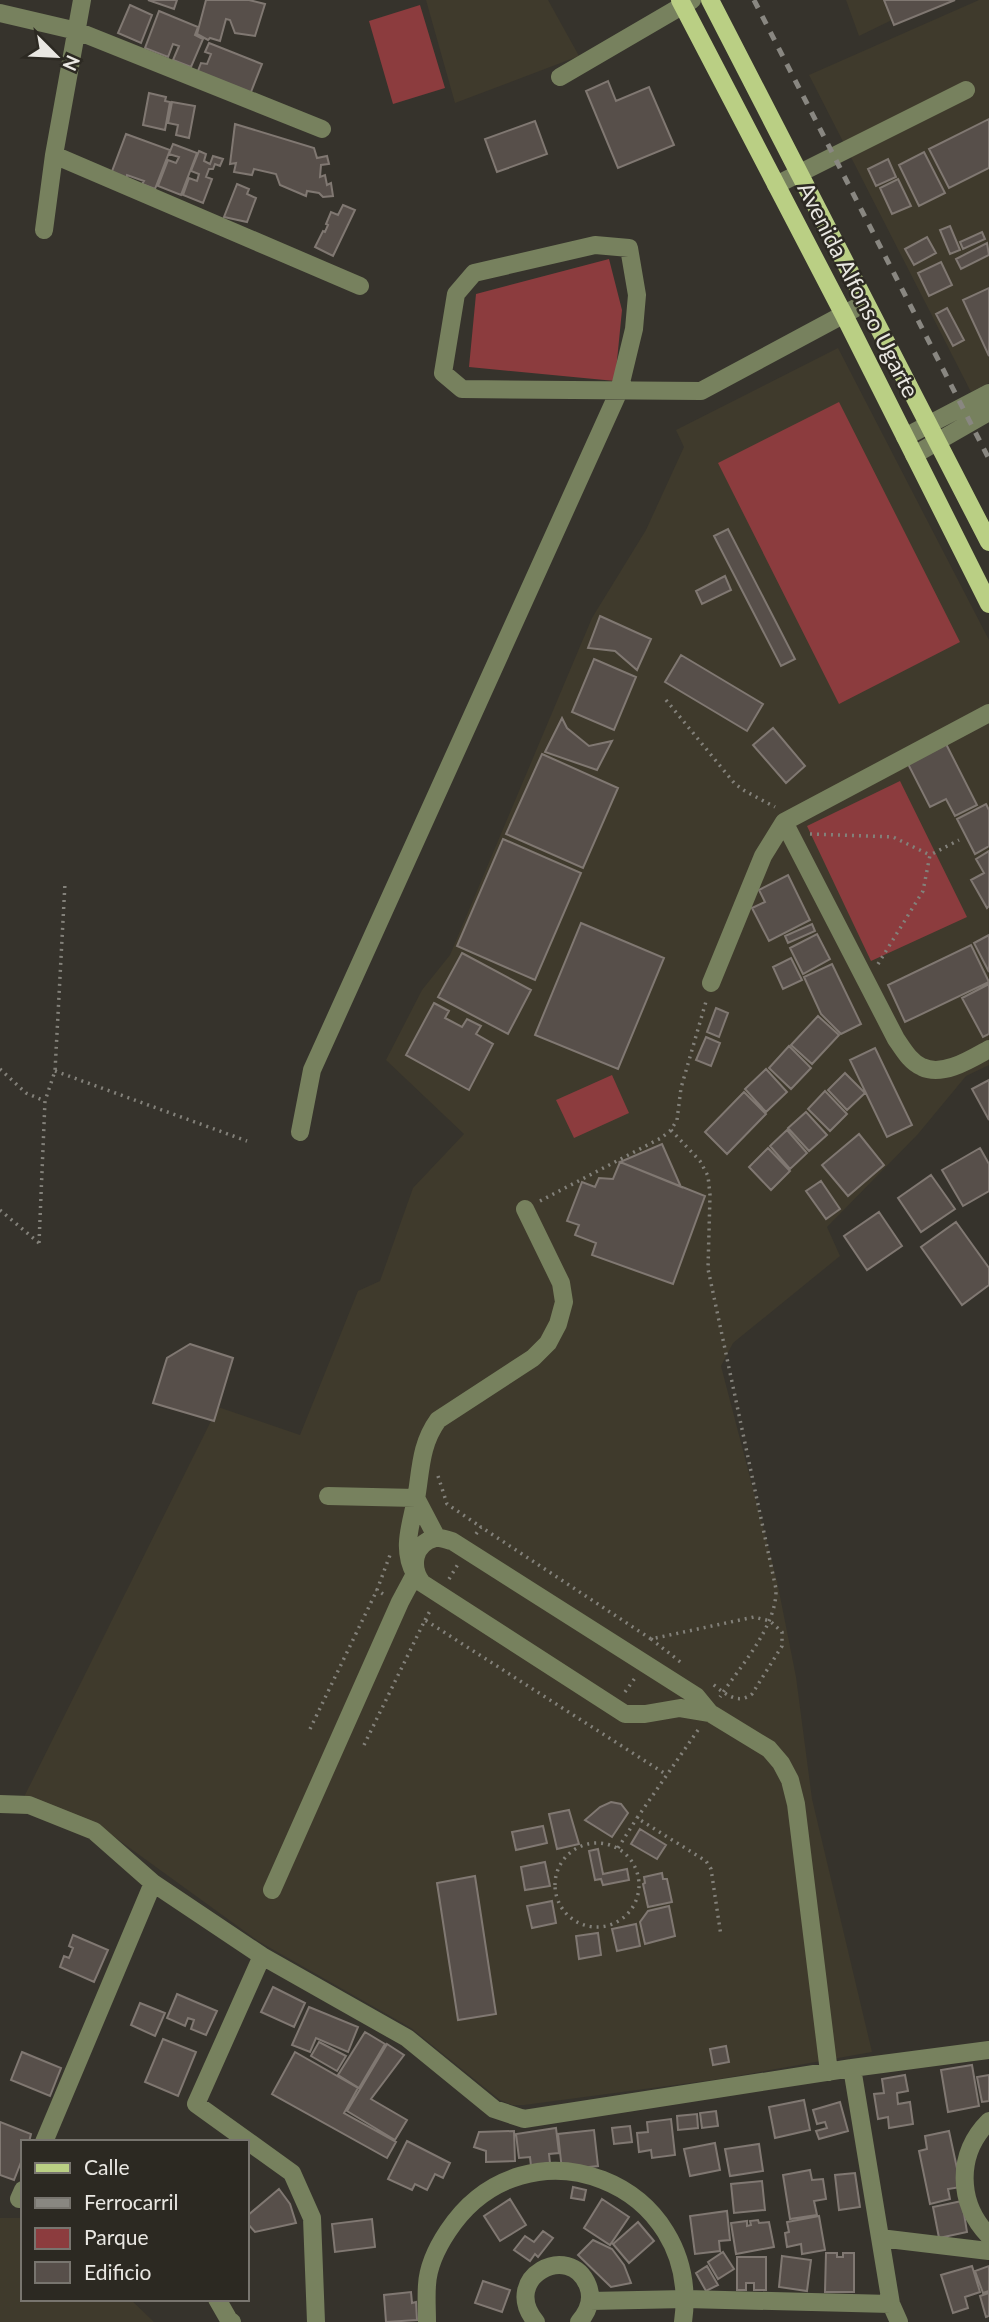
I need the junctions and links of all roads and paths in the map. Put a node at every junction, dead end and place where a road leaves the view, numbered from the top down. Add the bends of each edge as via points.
1 (82, 0) edge
2 (710, 0) edge
3 (685, 2) edge
4 (0, 13) edge
5 (77, 31) junction
6 (560, 77) dead end
7 (965, 89) dead end
8 (322, 129) dead end
9 (54, 155) junction
10 (798, 174) junction
11 (776, 186) junction
12 (44, 230) dead end
13 (360, 286) dead end
14 (865, 303) junction
15 (844, 315) junction
16 (619, 391) junction
17 (989, 393) edge
18 (989, 412) edge
19 (929, 424) junction
20 (905, 437) junction
21 (937, 442) junction
22 (914, 455) junction
23 (989, 542) edge
24 (989, 604) edge
25 (666, 699) dead end
26 (987, 719) edge
27 (787, 828) junction
28 (959, 840) dead end
29 (930, 855) junction
30 (65, 883) dead end
31 (866, 982) junction
32 (711, 983) joint
33 (989, 1049) edge
34 (0, 1069) edge
35 (55, 1072) junction
36 (45, 1101) junction
37 (671, 1130) junction
38 (300, 1132) dead end
39 (247, 1141) dead end
40 (525, 1209) joint
41 (0, 1210) edge
42 (328, 1496) dead end
43 (416, 1498) junction
44 (437, 1538) junction
45 (467, 1550) junction
46 (415, 1574) junction
47 (377, 1590) dead end
48 (440, 1595) junction
49 (425, 1620) junction
50 (770, 1621) junction
51 (652, 1639) junction
52 (644, 1664) junction
53 (690, 1668) dead end
54 (701, 1676) dead end
55 (724, 1692) junction
56 (615, 1708) junction
57 (710, 1713) junction
58 (310, 1728) dead end
59 (599, 1732) junction
60 (364, 1745) dead end
61 (667, 1775) junction
62 (0, 1804) edge
63 (637, 1818) junction
64 (618, 1848) junction
65 (153, 1883) junction
66 (272, 1890) dead end
67 (721, 1936) dead end
68 (262, 1956) junction
69 (989, 2050) edge
70 (852, 2068) junction
71 (829, 2072) junction
72 (989, 2121) edge
73 (49, 2140) edge
74 (247, 2140) edge
75 (248, 2141) edge
76 (989, 2236) edge
77 (880, 2238) junction
78 (989, 2251) edge
79 (687, 2299) junction
80 (218, 2301) edge
81 (590, 2301) junction
82 (891, 2304) junction
83 (232, 2322) edge
84 (316, 2322) edge
85 (427, 2322) edge
86 (536, 2322) edge
87 (579, 2322) edge
88 (683, 2322) edge
89 (899, 2322) edge

1 - 5 street
2 - 10 main road, Avenida Alfonso Ugarte
3 - 6 street
3 - 11 main road, Avenida Alfonso Ugarte
4 - 5 street
5 - 8 street
5 - 9 street
7 - 10 street
9 - 12 street
9 - 13 street
10 - 11 street
10 - 14 main road, Avenida Alfonso Ugarte
11 - 15 main road, Avenida Alfonso Ugarte
14 - 15 street
14 - 19 main road, Avenida Alfonso Ugarte
15 - 16 street via 702,391
15 - 20 main road, Avenida Alfonso Ugarte
16 - 16 street via 634,330 637,295 629,247 595,245 474,274 456,294 443,373 461,389
16 - 38 street via 312,1070
17 - 19 street
18 - 21 street
19 - 20 street
19 - 21 main road, Avenida Alfonso Ugarte
20 - 22 main road, Avenida Alfonso Ugarte
21 - 22 street
21 - 23 main road, Avenida Alfonso Ugarte
22 - 24 main road, Avenida Alfonso Ugarte
25 - 27 path via 735,784 773,805
26 - 27 street
27 - 29 path via 893,837
27 - 31 street
27 - 32 street via 763,856
28 - 29 path
29 - 31 path via 923,891
30 - 35 path
31 - 33 street via 896,1039 923,1068 945,1069
32 - 37 path
34 - 36 path via 26,1093
35 - 36 path
35 - 39 path
36 - 41 path via 39,1243
37 - 40 path
37 - 50 path via 708,1176 708,1269 776,1589
40 - 43 street via 561,1283 564,1302 558,1324 533,1358 438,1420 422,1454
42 - 43 street
43 - 44 street
43 - 46 street via 408,1527 408,1562
44 - 45 street
44 - 46 street via 416,1553
45 - 48 path
45 - 51 path via 481,1527
45 - 52 street
46 - 48 street
46 - 66 street
47 - 58 path
48 - 49 path
48 - 56 street
49 - 59 path
49 - 60 path
50 - 51 path via 754,1617
50 - 55 path
50 - 55 path via 782,1632 782,1646 752,1694 737,1700
51 - 53 path
52 - 56 path
52 - 57 street via 696,1696
54 - 55 path
55 - 57 path
56 - 57 street via 634,1715 680,1708
56 - 59 path
57 - 61 path
57 - 71 street via 769,1749 790,1780
59 - 61 path
61 - 63 path
62 - 65 street via 29,1805 94,1831
63 - 64 path
63 - 67 path via 706,1861
64 - 64 path via 586,1844 561,1864 556,1895 575,1921 608,1926 633,1906 638,1874
65 - 68 street
65 - 73 street
68 - 71 street via 407,2038 494,2109 524,2119
68 - 74 street via 196,2104
69 - 70 street
70 - 71 street
70 - 77 street
72 - 76 street via 971,2145 964,2171 966,2199
75 - 84 street via 292,2172 312,2218
77 - 78 street
77 - 82 street
79 - 81 street
79 - 82 street
79 - 85 street via 680,2260 663,2225 636,2197 603,2178 565,2170 526,2174 490,2188 460,2213 438,2246 427,2283
79 - 88 street
80 - 83 street
81 - 86 street via 582,2276 568,2266 550,2266 535,2274 526,2290 527,2307
81 - 87 street
82 - 89 street

